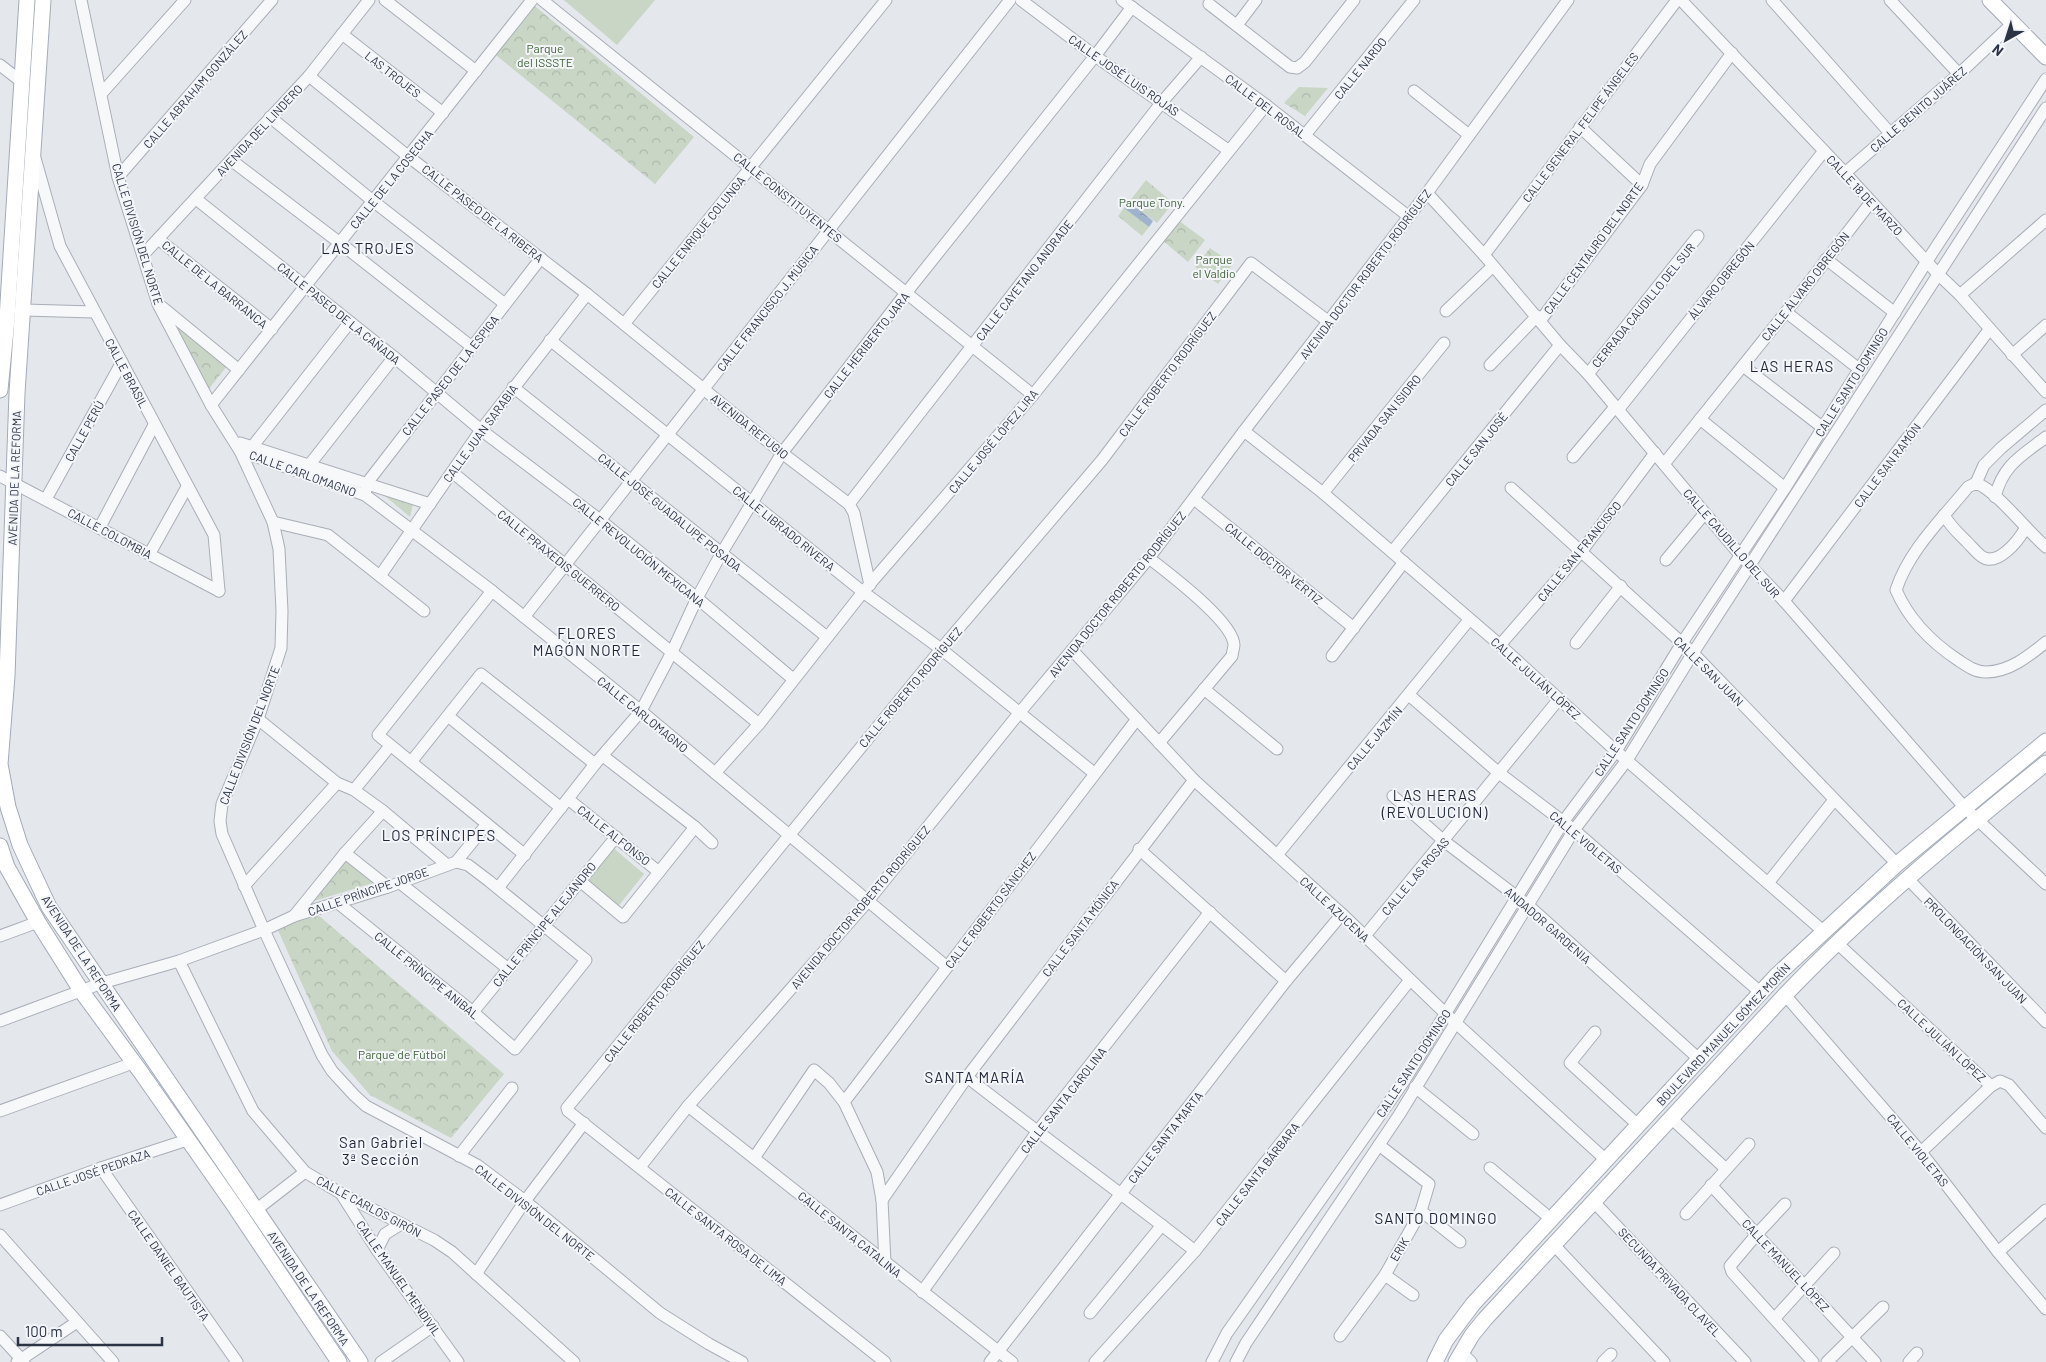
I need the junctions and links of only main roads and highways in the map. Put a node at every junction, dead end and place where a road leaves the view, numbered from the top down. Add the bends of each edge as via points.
1 (27, 0) edge
2 (43, 0) edge
3 (1990, 0) edge
4 (2004, 0) edge
5 (2046, 45) edge
6 (2046, 57) edge
7 (3, 317) edge
8 (0, 391) edge
9 (6, 558) edge
10 (2046, 741) edge
11 (0, 750) edge
12 (2046, 763) edge
13 (0, 764) edge
14 (1, 851) edge
15 (1556, 1214) junction
16 (1576, 1222) junction
17 (1463, 1359) edge
18 (340, 1362) edge
19 (360, 1362) edge
20 (1435, 1362) edge

1 - 7 main road
2 - 9 main road, AVENIDA DE LA REFORMA via 17,393 15,484
3 - 6 main road
4 - 5 main road
7 - 8 main road
9 - 11 main road, AVENIDA DE LA REFORMA via 8,676
10 - 15 main road, BOULEVARD MANUEL GÓMEZ MORÍN via 1897,864 1823,931 1760,992
11 - 13 main road, AVENIDA DE LA REFORMA
12 - 16 main road, BOULEVARD MANUEL GÓMEZ MORÍN via 1907,878 1837,943
13 - 19 main road, AVENIDA DE LA REFORMA via 8,807 20,845 49,907
14 - 18 main road, AVENIDA DE LA REFORMA via 38,922 82,992 231,1201
15 - 16 main road
15 - 20 main road, BOULEVARD MANUEL GÓMEZ MORÍN via 1468,1310 1446,1340
16 - 17 main road, BOULEVARD MANUEL GÓMEZ MORÍN via 1485,1319

